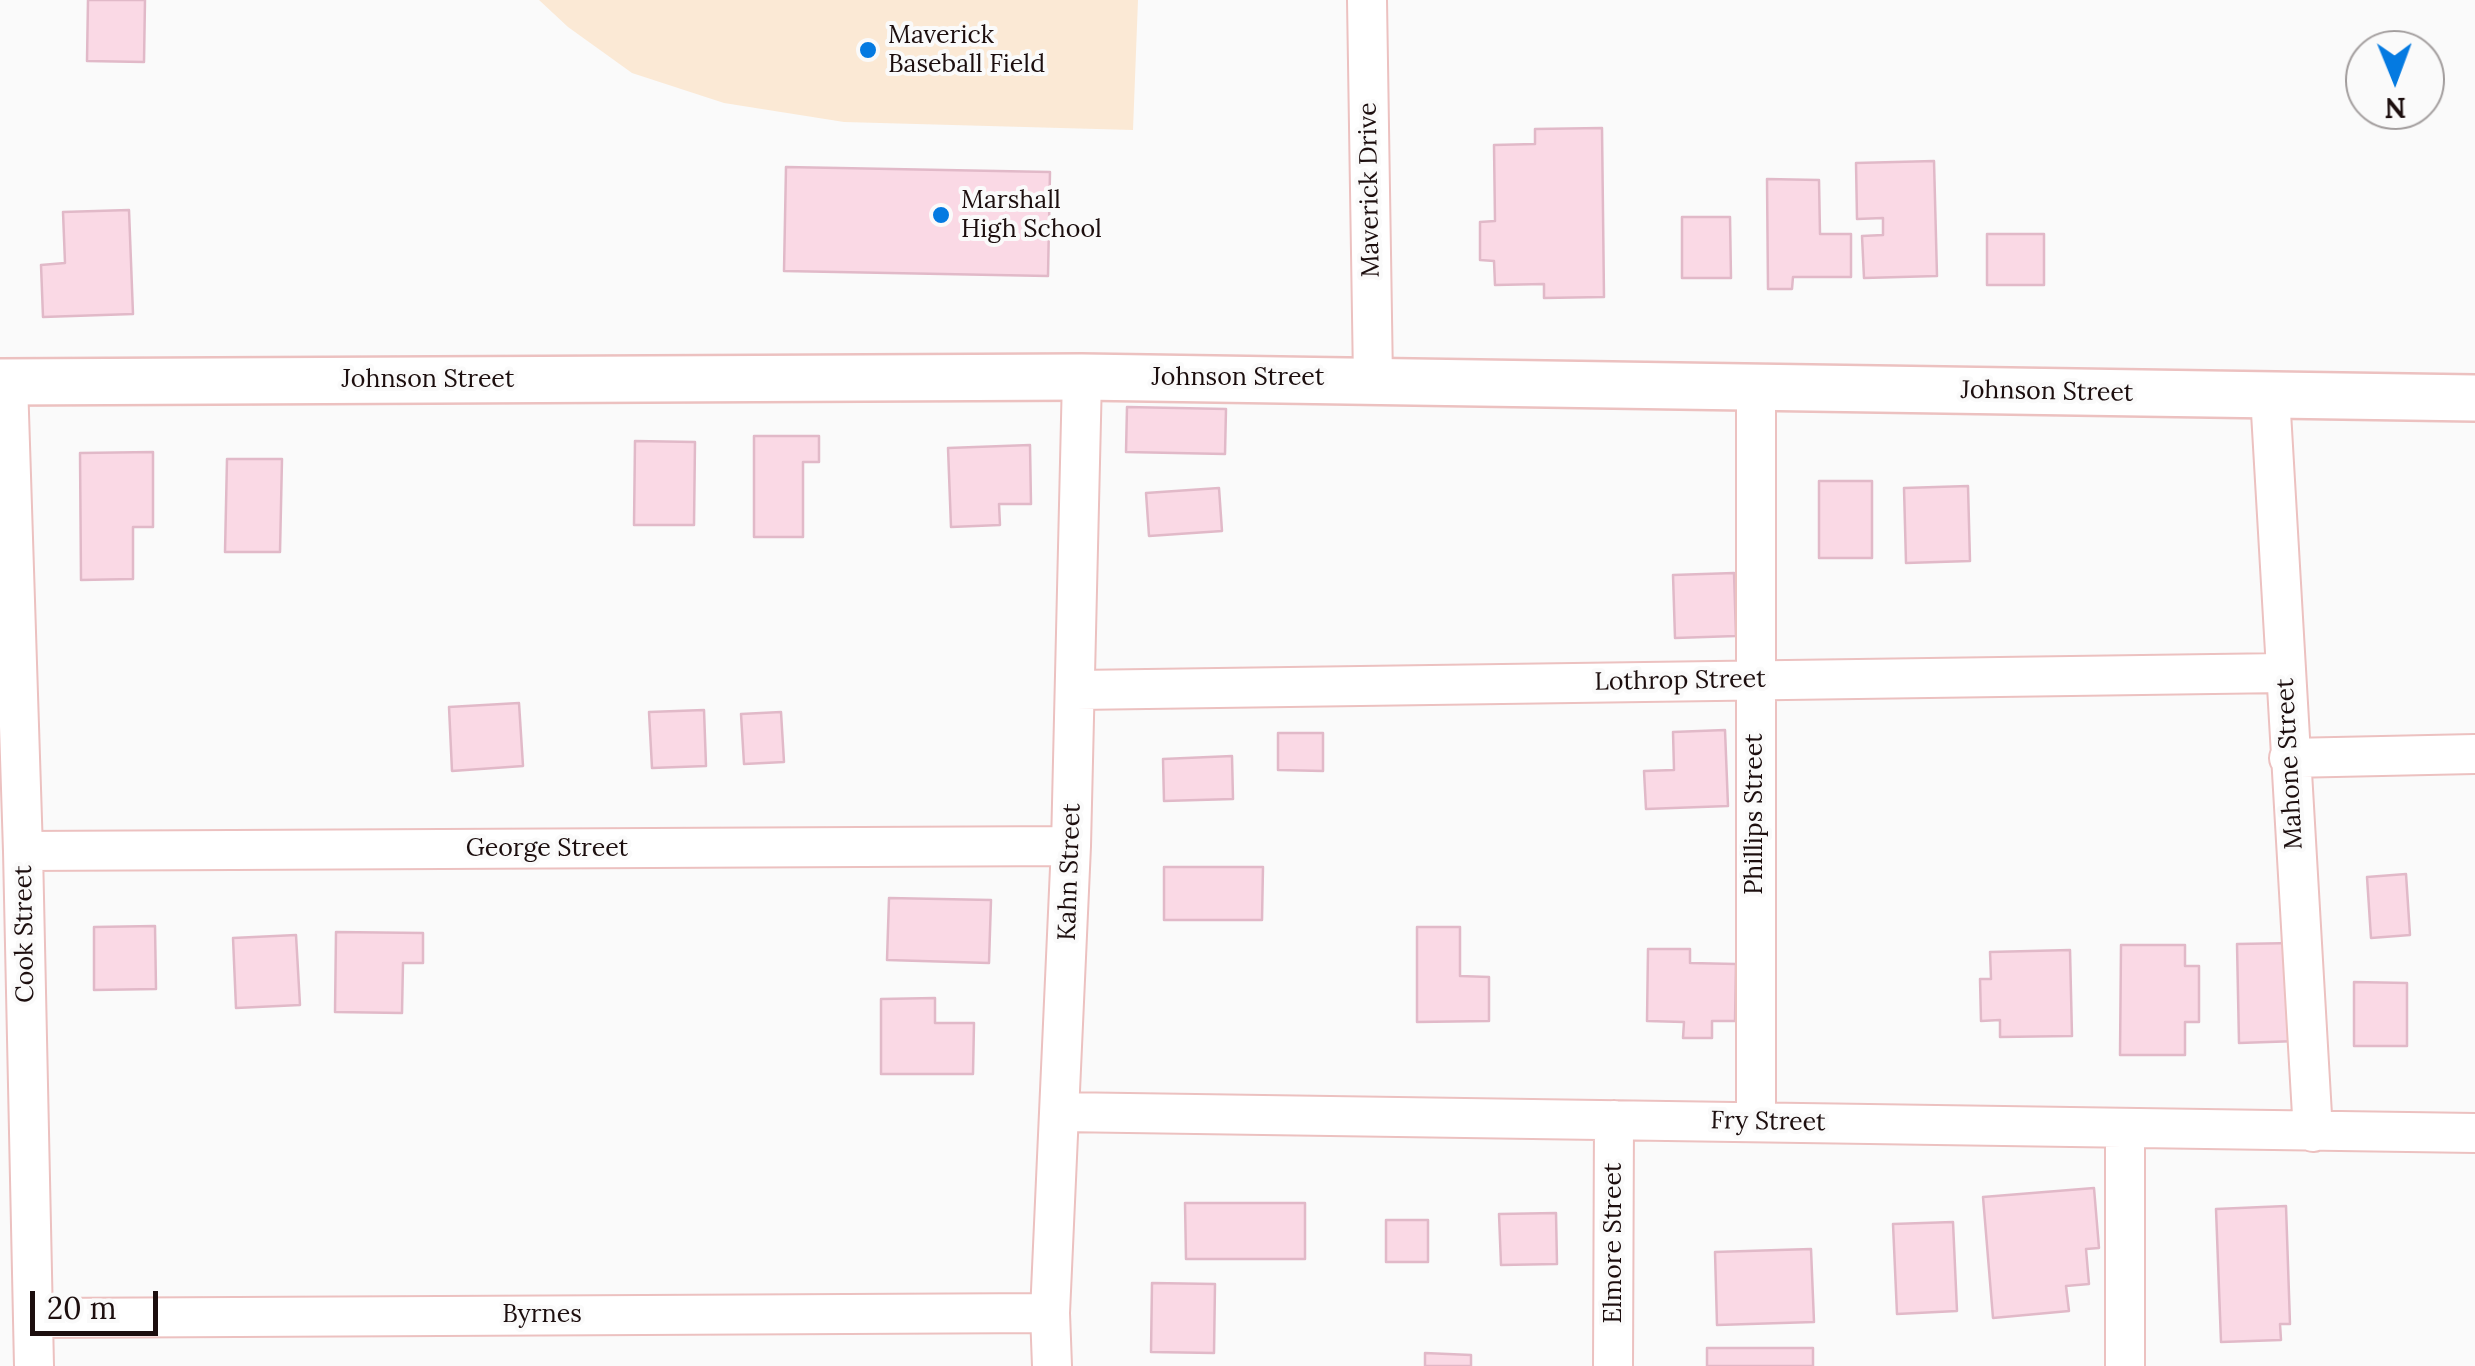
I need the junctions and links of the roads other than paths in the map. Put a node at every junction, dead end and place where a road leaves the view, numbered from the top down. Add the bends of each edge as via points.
1 (1367, 0) edge
2 (1082, 377) junction
3 (1373, 379) junction
4 (4, 382) edge
5 (1756, 386) junction
6 (2270, 395) junction
7 (2475, 398) edge
8 (2284, 673) junction
9 (1754, 680) junction
10 (1076, 690) junction
11 (2475, 754) edge
12 (2289, 758) junction
13 (1071, 846) junction
14 (23, 851) junction
15 (1060, 1112) junction
16 (1614, 1120) junction
17 (1756, 1122) junction
18 (2125, 1132) junction
19 (2312, 1132) junction
20 (2475, 1133) edge
21 (1050, 1313) junction
22 (34, 1318) junction
23 (34, 1366) edge
24 (1052, 1366) edge
25 (1613, 1366) edge
26 (2125, 1366) edge

1 - 3 street, Maverick Drive
2 - 3 street, Johnson Street
2 - 4 street, Johnson Street
2 - 10 street, Kahn Street
3 - 5 street, Johnson Street
4 - 14 street, Cook Street
5 - 6 street, Johnson Street
5 - 9 street, Phillips Street
6 - 7 street, Johnson Street
6 - 8 street, Mahone Street
8 - 9 street, Lothrop Street
8 - 12 street, Mahone Street
9 - 10 street, Lothrop Street
9 - 17 street, Phillips Street
10 - 13 street, Kahn Street
11 - 12 street
12 - 19 street, Mahone Street
13 - 14 street, George Street
13 - 15 street, Kahn Street
14 - 22 street, Cook Street
15 - 16 street, Fry Street
15 - 21 street, Kahn Street
16 - 17 street, Fry Street
16 - 25 street, Elmore Street
17 - 18 street, Fry Street
18 - 19 street, Fry Street
18 - 26 street
19 - 20 street, Fry Street
21 - 22 street, Byrnes
21 - 24 street, Kahn Street
22 - 23 street, Cook Street

